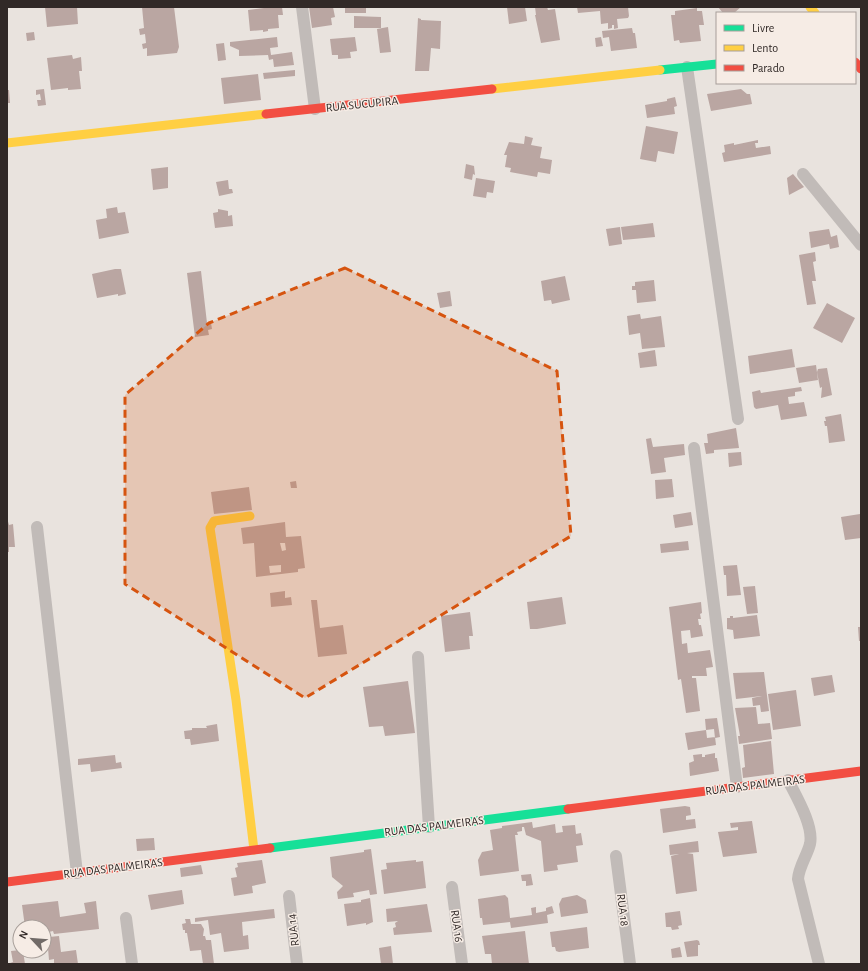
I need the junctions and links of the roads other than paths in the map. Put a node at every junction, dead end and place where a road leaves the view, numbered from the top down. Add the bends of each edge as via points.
1 (302, 7) edge
2 (716, 64) edge
3 (687, 67) junction
4 (314, 109) junction
5 (7, 143) edge
6 (803, 174) dead end
7 (861, 246) edge
8 (738, 419) dead end
9 (694, 448) dead end
10 (250, 516) dead end
11 (37, 527) dead end
12 (418, 657) dead end
13 (861, 771) edge
14 (788, 780) junction
15 (737, 787) junction
16 (430, 827) junction
17 (254, 850) junction
18 (616, 856) dead end
19 (77, 873) junction
20 (7, 882) edge
21 (452, 887) dead end
22 (289, 896) dead end
23 (126, 918) dead end
24 (132, 964) edge
25 (297, 964) edge
26 (462, 964) edge
27 (630, 964) edge
28 (819, 964) edge

1 - 4 street
2 - 3 street, RUA SUCUPIRA
3 - 4 street, RUA SUCUPIRA
3 - 8 street
4 - 5 street, RUA SUCUPIRA
6 - 7 street
9 - 15 street
10 - 17 street via 214,521 210,528 236,700
11 - 19 street
12 - 16 street
13 - 14 street, RUA DAS PALMEIRAS
14 - 15 street, RUA DAS PALMEIRAS
14 - 28 street via 811,833 810,844 798,879
15 - 16 street, RUA DAS PALMEIRAS
16 - 17 street, RUA DAS PALMEIRAS
17 - 19 street, RUA DAS PALMEIRAS
18 - 27 street, RUA 18
19 - 20 street, RUA DAS PALMEIRAS
21 - 26 street, RUA 16
22 - 25 street, RUA 14
23 - 24 street

